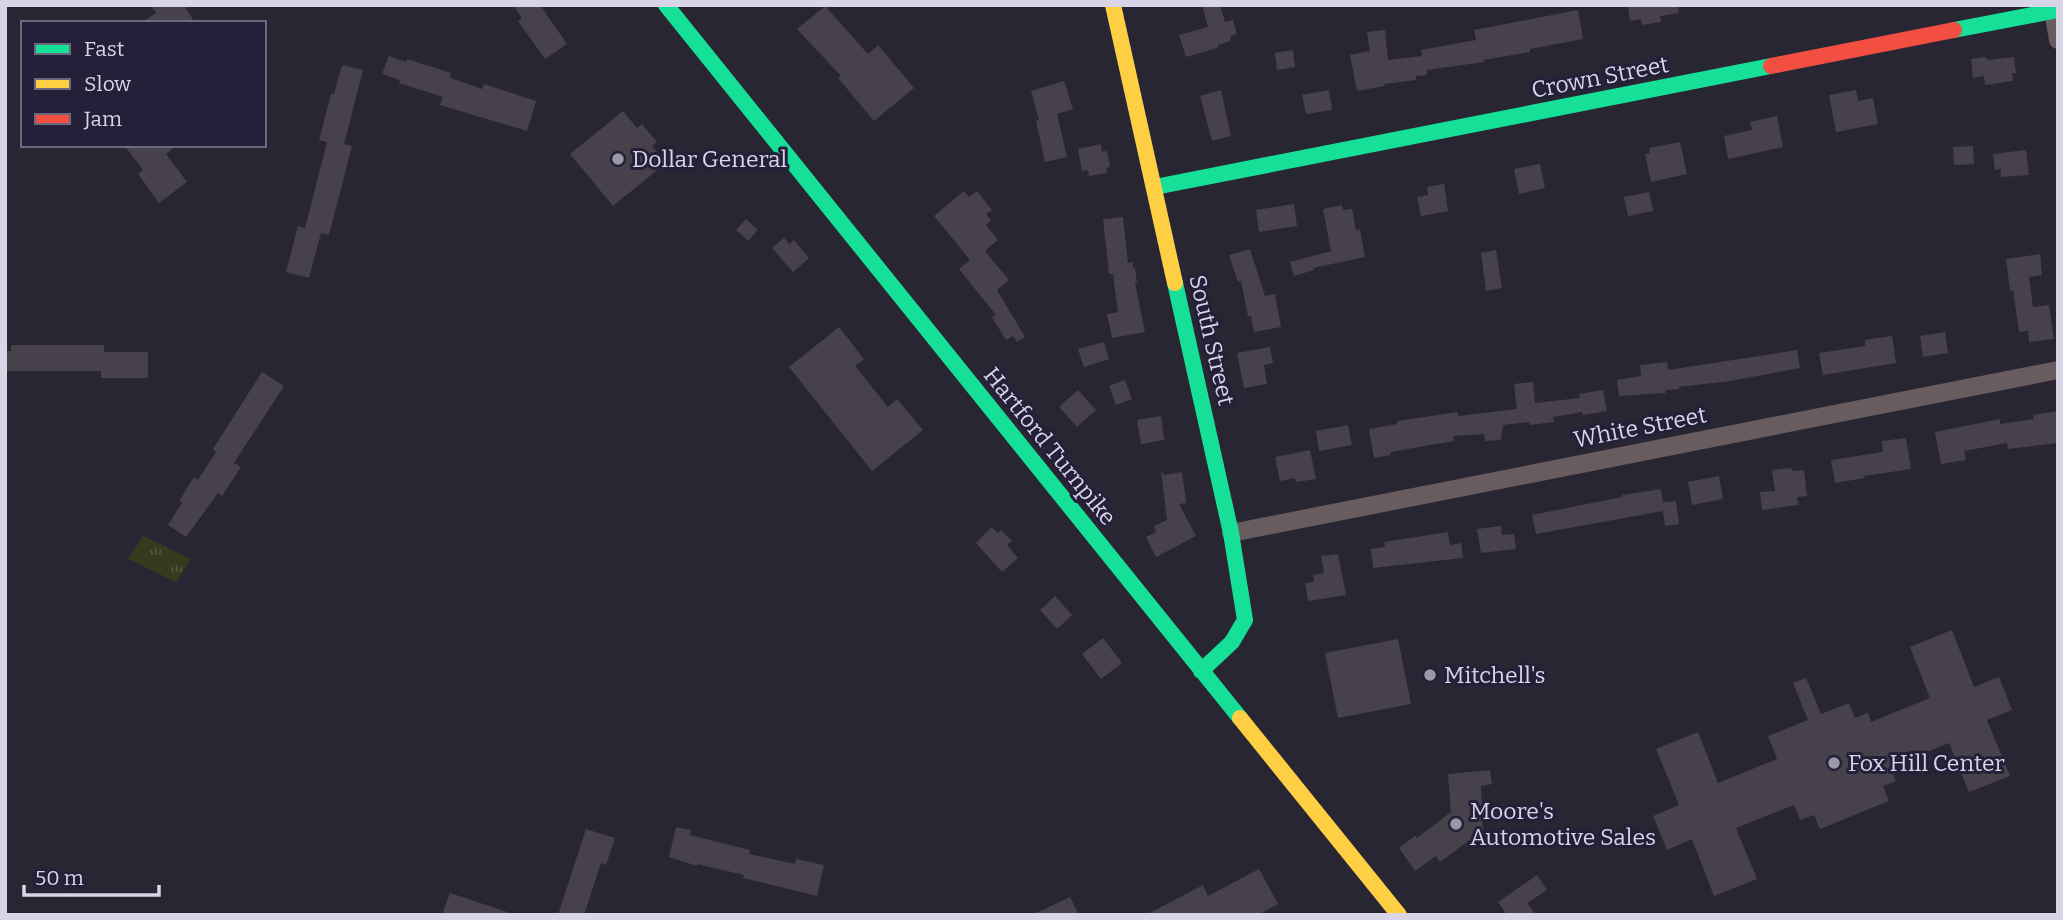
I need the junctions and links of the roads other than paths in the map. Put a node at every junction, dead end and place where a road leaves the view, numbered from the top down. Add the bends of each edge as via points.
1 (666, 5) edge
2 (1113, 5) edge
3 (2053, 8) edge
4 (2058, 40) edge
5 (1155, 187) junction
6 (2058, 370) edge
7 (1231, 533) junction
8 (1201, 671) junction
9 (1399, 915) edge

1 - 8 street, Hartford Turnpike
2 - 5 street, South Street
3 - 4 street
3 - 5 street, Crown Street
5 - 7 street, South Street
6 - 7 street, White Street
7 - 8 street, South Street via 1245,621 1232,642
8 - 9 street, Hartford Turnpike

